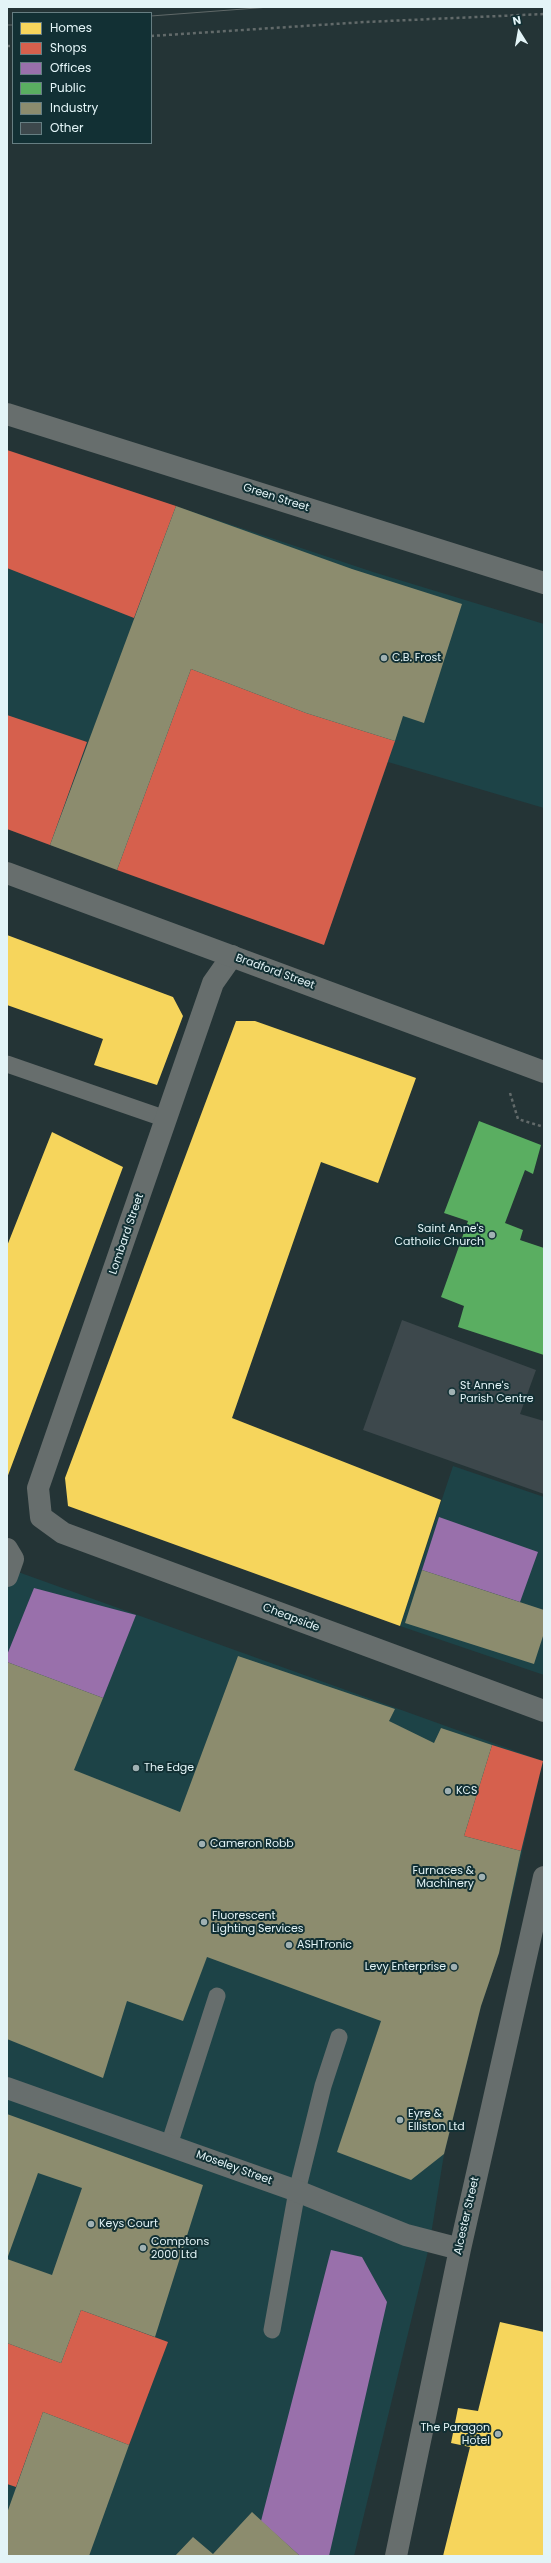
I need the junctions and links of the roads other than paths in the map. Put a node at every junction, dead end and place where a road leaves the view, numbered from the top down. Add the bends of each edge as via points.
1 (7, 414) edge
2 (544, 583) edge
3 (7, 873) edge
4 (232, 956) junction
5 (7, 1064) edge
6 (544, 1072) edge
7 (166, 1119) junction
8 (41, 1517) joint
9 (7, 1549) edge
10 (7, 1576) edge
11 (544, 1711) edge
12 (544, 1877) edge
13 (217, 1996) dead end
14 (339, 2037) dead end
15 (7, 2088) edge
16 (169, 2145) junction
17 (297, 2191) junction
18 (460, 2249) junction
19 (272, 2330) dead end
20 (396, 2556) edge

1 - 2 street, Green Street
3 - 4 street, Bradford Street
4 - 6 street, Bradford Street
4 - 7 street, Lombard Street via 213,983
5 - 7 lane
7 - 8 street, Lombard Street via 38,1488
8 - 11 street, Cheapside via 64,1532
9 - 10 street via 13,1559
12 - 18 street, Alcester Street
13 - 16 lane
14 - 17 lane via 323,2086
15 - 16 street, Moseley Street
16 - 17 street, Moseley Street
17 - 18 street, Moseley Street via 406,2235
17 - 19 lane
18 - 20 street, Alcester Street

